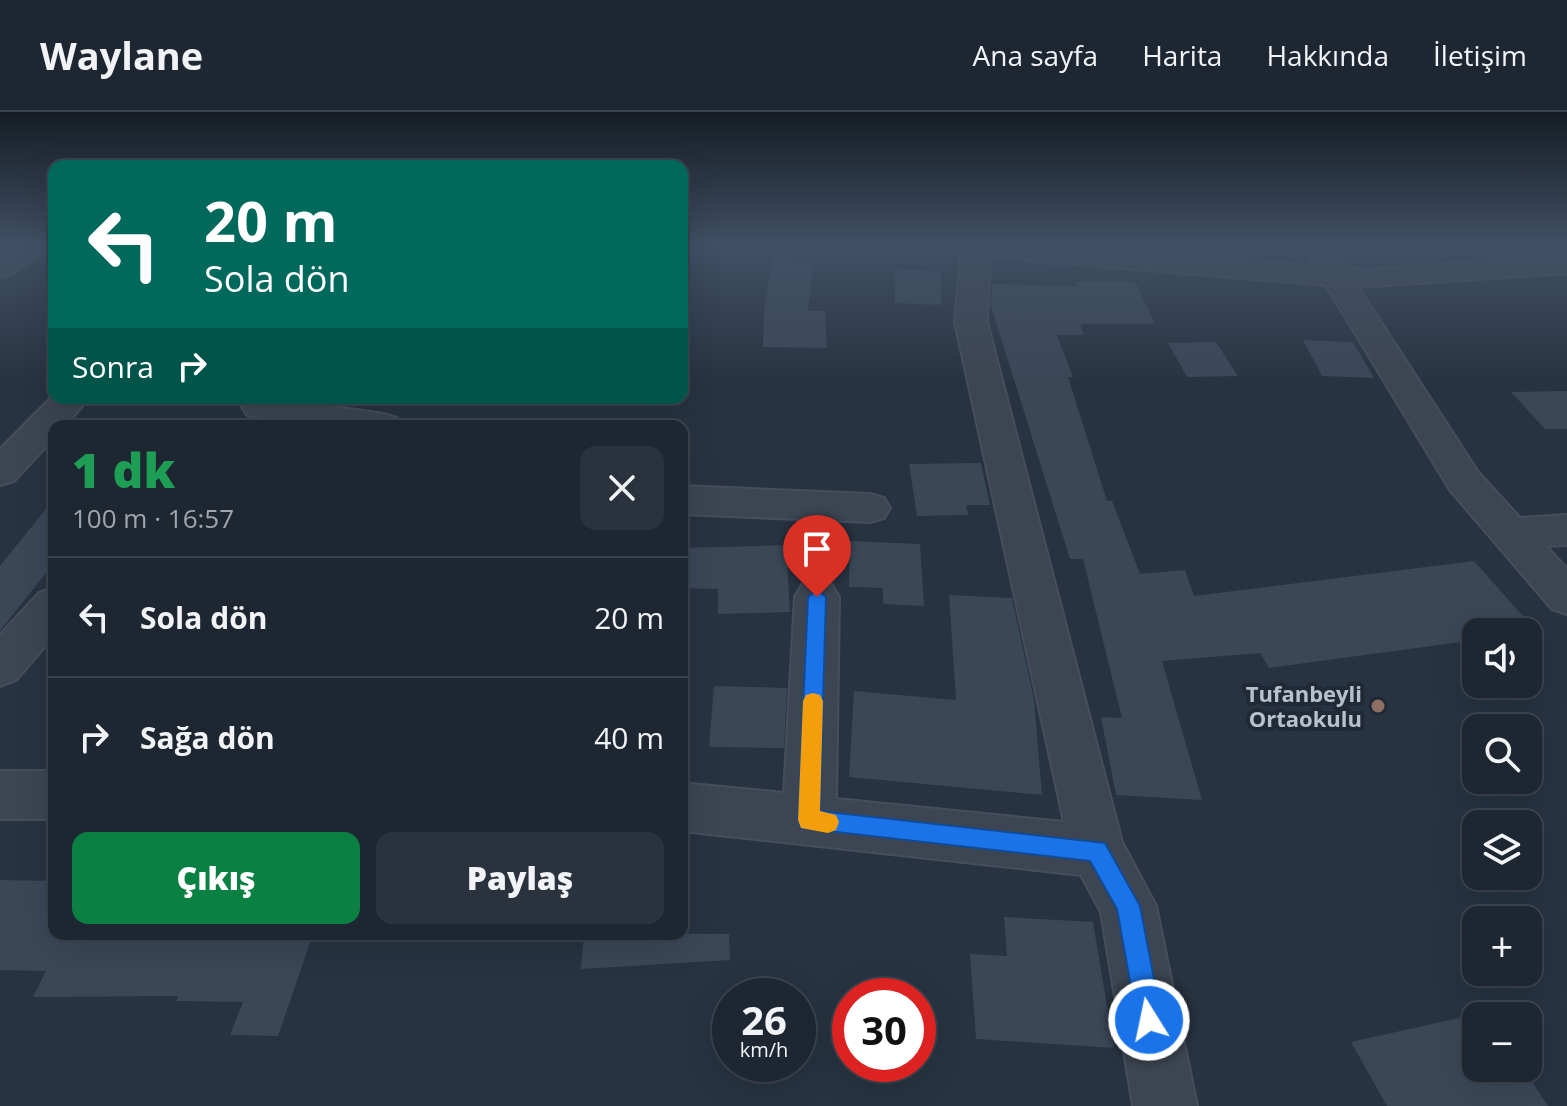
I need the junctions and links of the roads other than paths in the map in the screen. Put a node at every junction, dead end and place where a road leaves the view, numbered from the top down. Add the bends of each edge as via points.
1 (965, 290) edge
2 (1344, 290) edge
3 (65, 404) edge
4 (256, 410) edge
5 (50, 420) edge
6 (336, 420) edge
7 (48, 422) edge
8 (0, 472) edge
9 (688, 500) edge
10 (870, 508) dead end
11 (1567, 530) edge
12 (1510, 533) junction
13 (817, 597) dead end
14 (1567, 597) edge
15 (48, 612) edge
16 (0, 667) edge
17 (0, 795) edge
18 (48, 795) edge
19 (688, 808) edge
20 (809, 820) junction
21 (1097, 851) junction
22 (1165, 1106) edge

1 - 21 street
2 - 12 street via 1464,481
3 - 5 street
4 - 6 street
7 - 8 street
9 - 10 street
11 - 12 street
12 - 14 street
13 - 20 street
15 - 16 street
17 - 18 street
19 - 20 street
20 - 21 street
21 - 22 street via 1128,906

